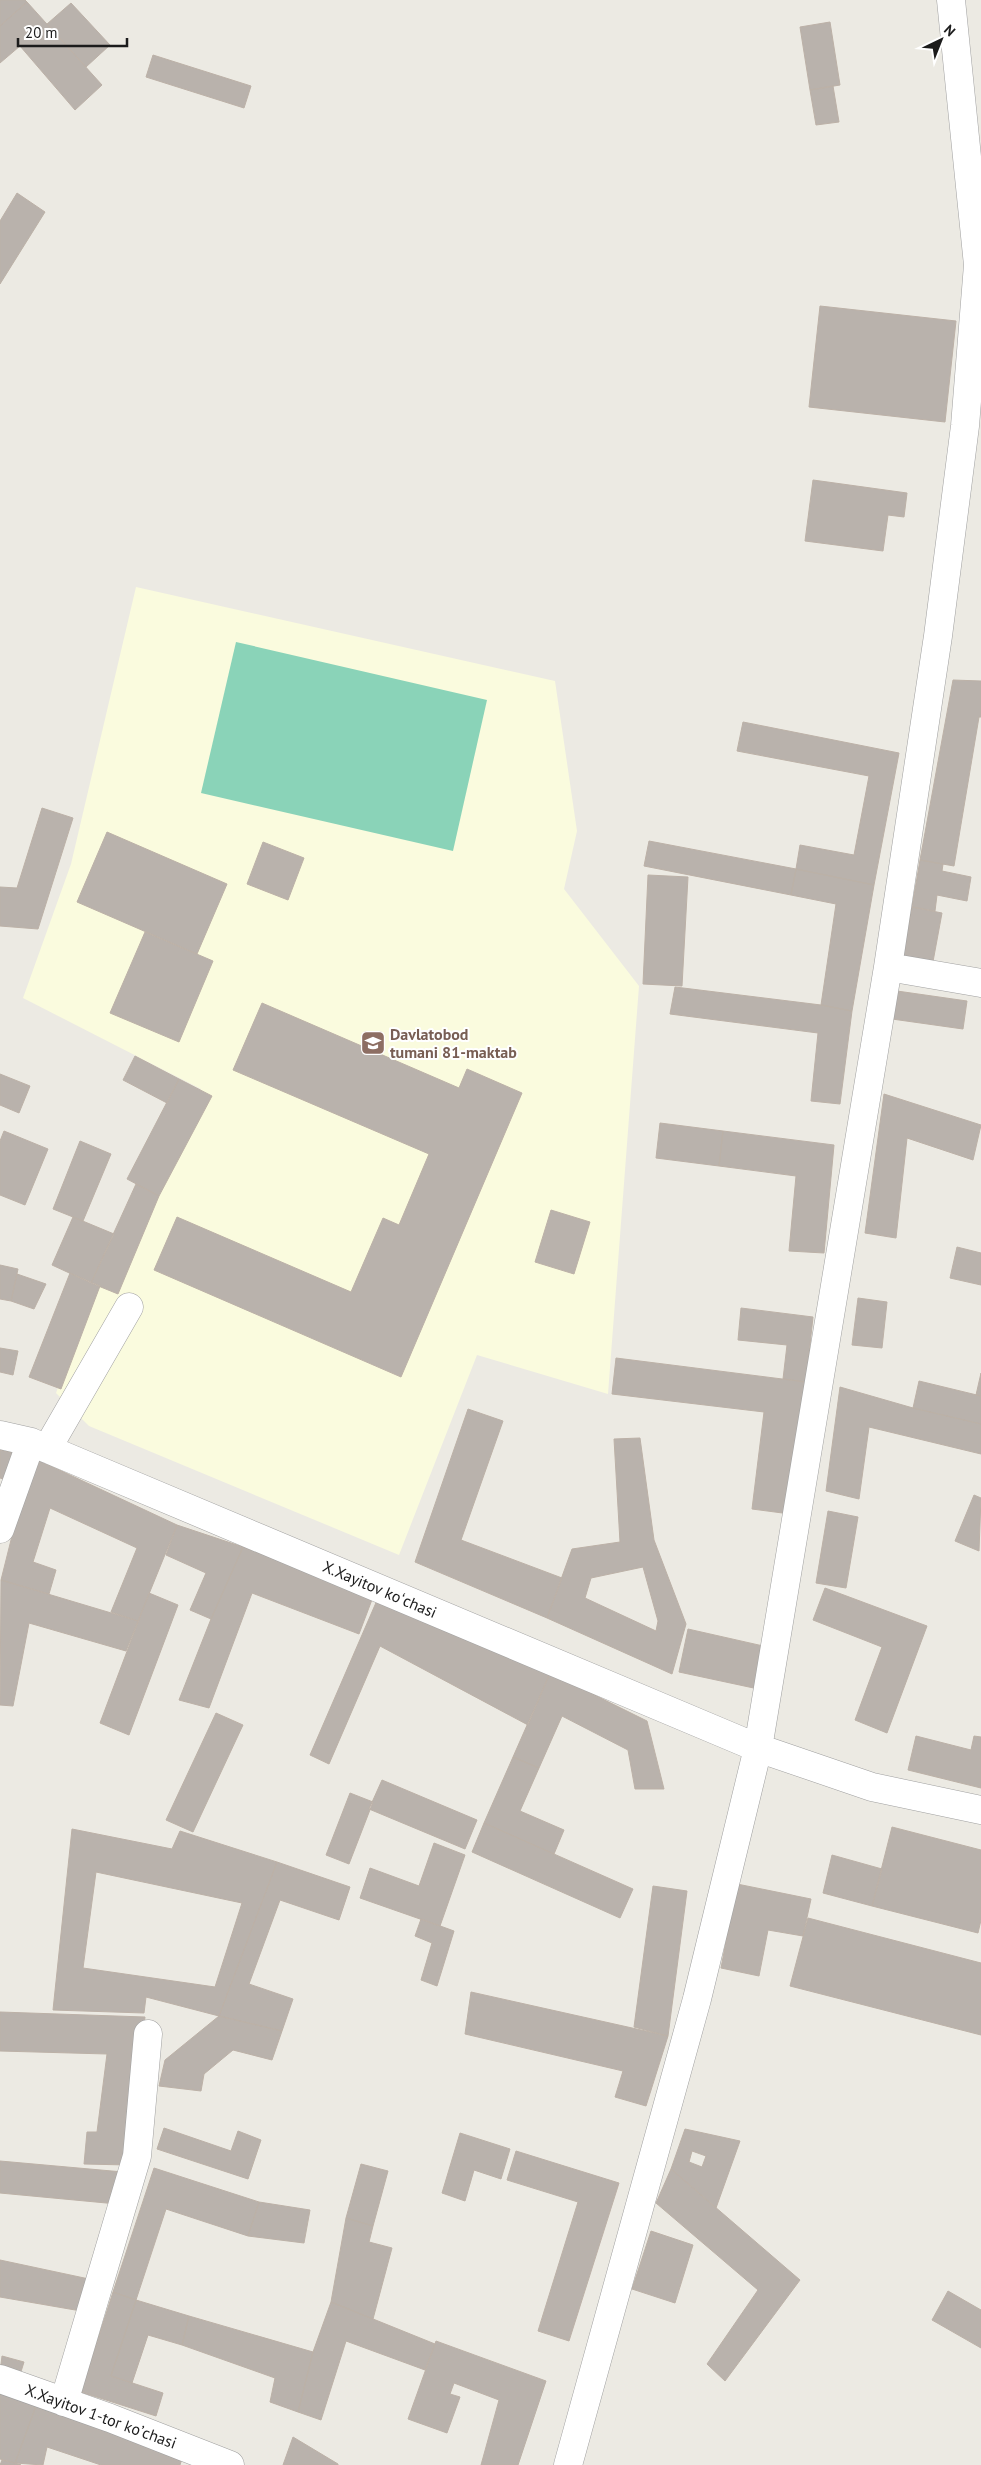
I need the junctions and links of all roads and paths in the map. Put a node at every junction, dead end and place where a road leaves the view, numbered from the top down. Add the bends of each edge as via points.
1 (951, 0) edge
2 (974, 402) edge
3 (888, 967) junction
4 (981, 983) edge
5 (129, 1306) dead end
6 (0, 1435) edge
7 (39, 1446) junction
8 (0, 1529) edge
9 (758, 1748) junction
10 (981, 1810) edge
11 (148, 2034) dead end
12 (0, 2379) edge
13 (64, 2402) junction
14 (230, 2465) edge
15 (568, 2465) edge

1 - 2 street via 978,265
2 - 3 street
3 - 4 street
3 - 9 street
5 - 7 street
6 - 7 street, X.Xayitov koʻchasi
7 - 8 street
7 - 9 street, X.Xayitov koʻchasi
9 - 10 street, X.Xayitov koʻchasi via 872,1787
9 - 15 street via 698,1998
11 - 13 street via 137,2156
12 - 13 street, X.Xayitov 1-tor koʼchasi
13 - 14 street, X.Xayitov 1-tor koʼchasi

